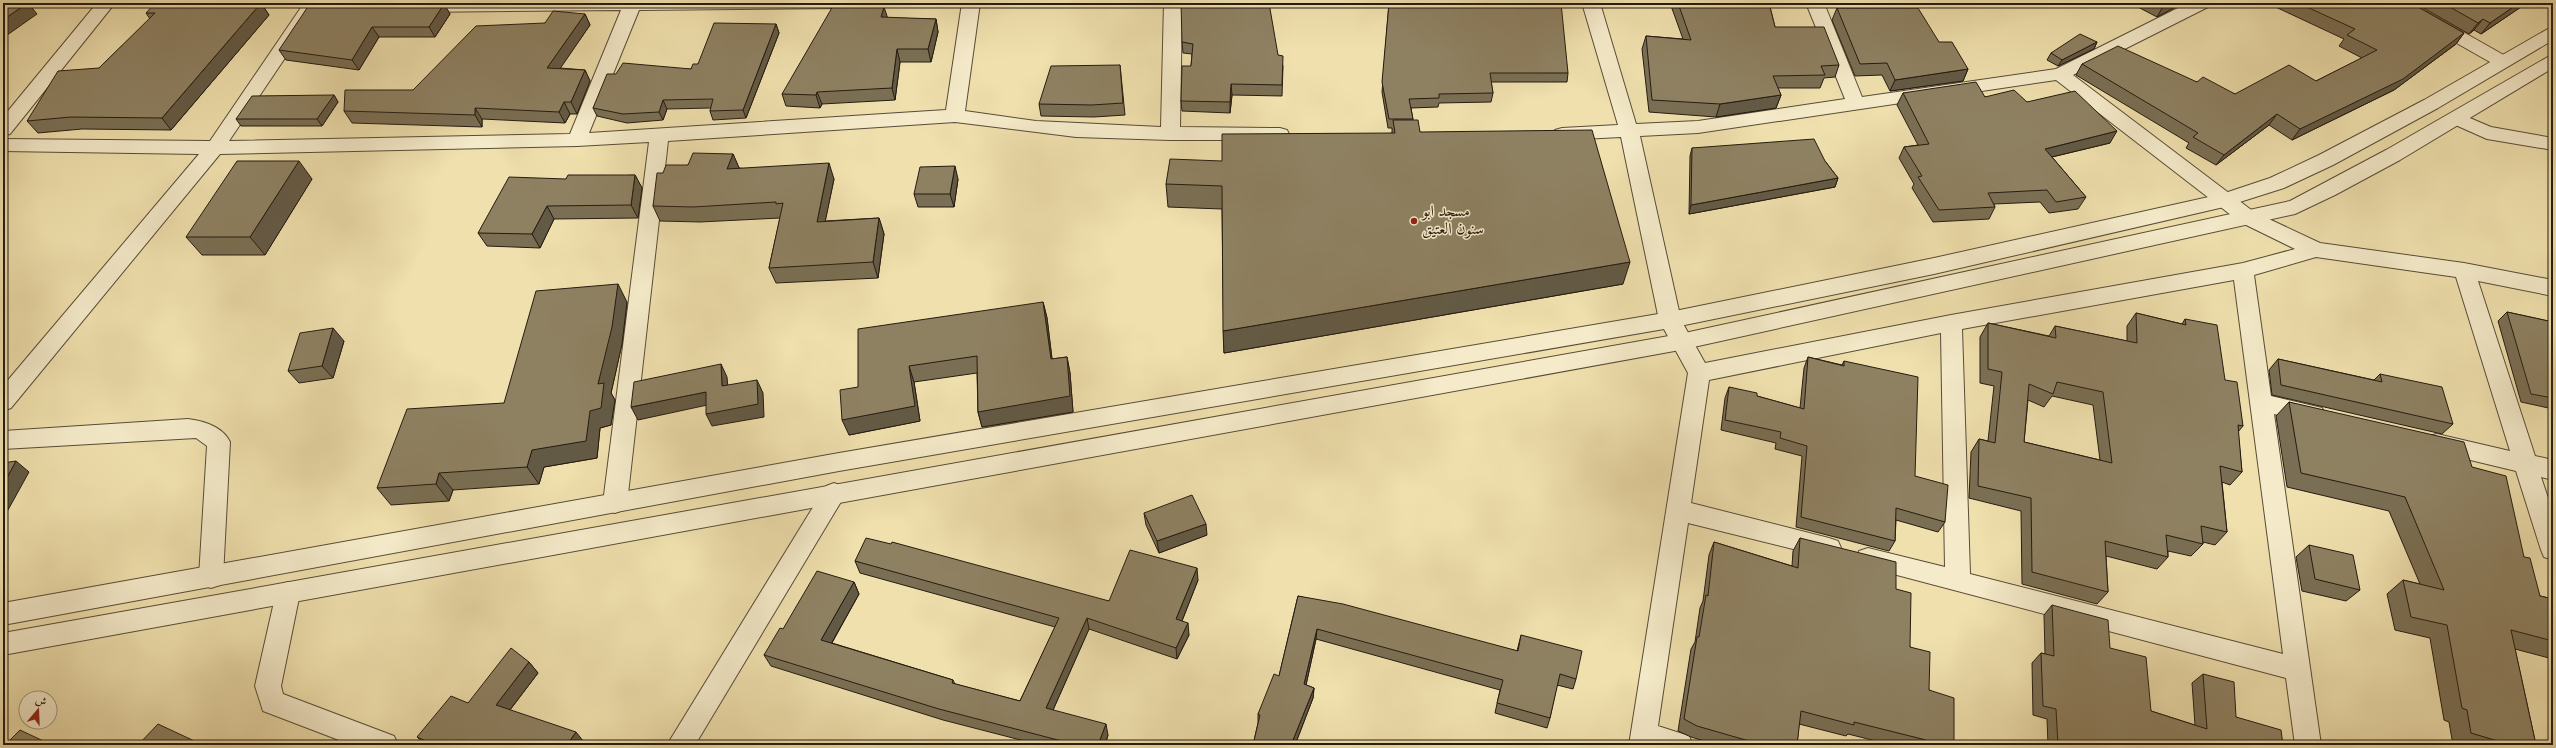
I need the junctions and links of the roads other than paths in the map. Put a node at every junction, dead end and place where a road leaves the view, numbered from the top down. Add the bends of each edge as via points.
1 (106, 3) edge
2 (850, 3) edge
3 (971, 3) edge
4 (1173, 3) edge
5 (1591, 3) edge
6 (1815, 3) edge
7 (2202, 3) edge
8 (2399, 3) edge
9 (513, 4) edge
10 (632, 4) junction
11 (756, 4) edge
12 (311, 6) edge
13 (398, 7) edge
14 (331, 9) edge
15 (2553, 32) edge
16 (2553, 60) edge
17 (2503, 62) junction
18 (2060, 74) junction
19 (1856, 105) junction
20 (955, 116) junction
21 (2458, 119) junction
22 (5, 126) edge
23 (1629, 131) junction
24 (659, 134) junction
25 (1170, 134) junction
26 (1296, 134) edge
27 (1541, 134) edge
28 (577, 140) junction
29 (2553, 144) edge
30 (3, 145) edge
31 (215, 148) junction
32 (2224, 200) junction
33 (2247, 217) junction
34 (2316, 250) junction
35 (2243, 271) junction
36 (2464, 271) junction
37 (2553, 288) edge
38 (1670, 320) junction
39 (1950, 323) junction
40 (1680, 342) junction
41 (1699, 373) junction
42 (3, 402) edge
43 (2260, 402) junction
44 (2336, 420) edge
45 (2420, 439) edge
46 (3, 440) edge
47 (2526, 464) junction
48 (2553, 470) edge
49 (834, 493) junction
50 (615, 503) junction
51 (1677, 510) junction
52 (2553, 550) edge
53 (211, 577) junction
54 (1958, 580) junction
55 (288, 593) junction
56 (3, 614) edge
57 (3, 644) edge
58 (2296, 669) junction
59 (1643, 740) edge
60 (385, 745) edge
61 (680, 745) edge
62 (1680, 745) edge
63 (2308, 745) edge

1 - 22 street
2 - 11 street
3 - 20 street
4 - 25 street
5 - 23 street
6 - 19 street
7 - 18 street
8 - 17 street
9 - 10 street
9 - 13 street
10 - 11 street
10 - 28 street
12 - 14 street
12 - 31 street
15 - 17 street
16 - 21 street
17 - 32 street via 2326,160 2277,183
18 - 19 street
18 - 32 street
19 - 23 street via 1698,127
20 - 24 street
20 - 25 street via 1005,125
21 - 29 street via 2487,133
21 - 33 street via 2352,179 2295,207
23 - 27 street
23 - 38 street
24 - 28 street
24 - 50 street
25 - 26 street
28 - 31 street
30 - 31 street
31 - 42 street
32 - 33 street
32 - 38 street via 1934,266
33 - 34 street
33 - 40 street
34 - 35 street
34 - 36 street
35 - 39 street
35 - 43 street
36 - 37 street
36 - 47 street
38 - 40 street
38 - 50 street via 839,462
39 - 41 street
39 - 54 street
40 - 41 street
40 - 49 street
41 - 51 street
43 - 44 street
43 - 58 street
45 - 47 street
46 - 53 street via 188,428 200,430 219,442
47 - 48 street
47 - 52 street
49 - 55 street
49 - 61 street
50 - 53 street
51 - 54 street
51 - 59 street
53 - 56 street
54 - 58 street
55 - 57 street
55 - 60 street via 268,686 272,702
58 - 63 street
59 - 62 street

